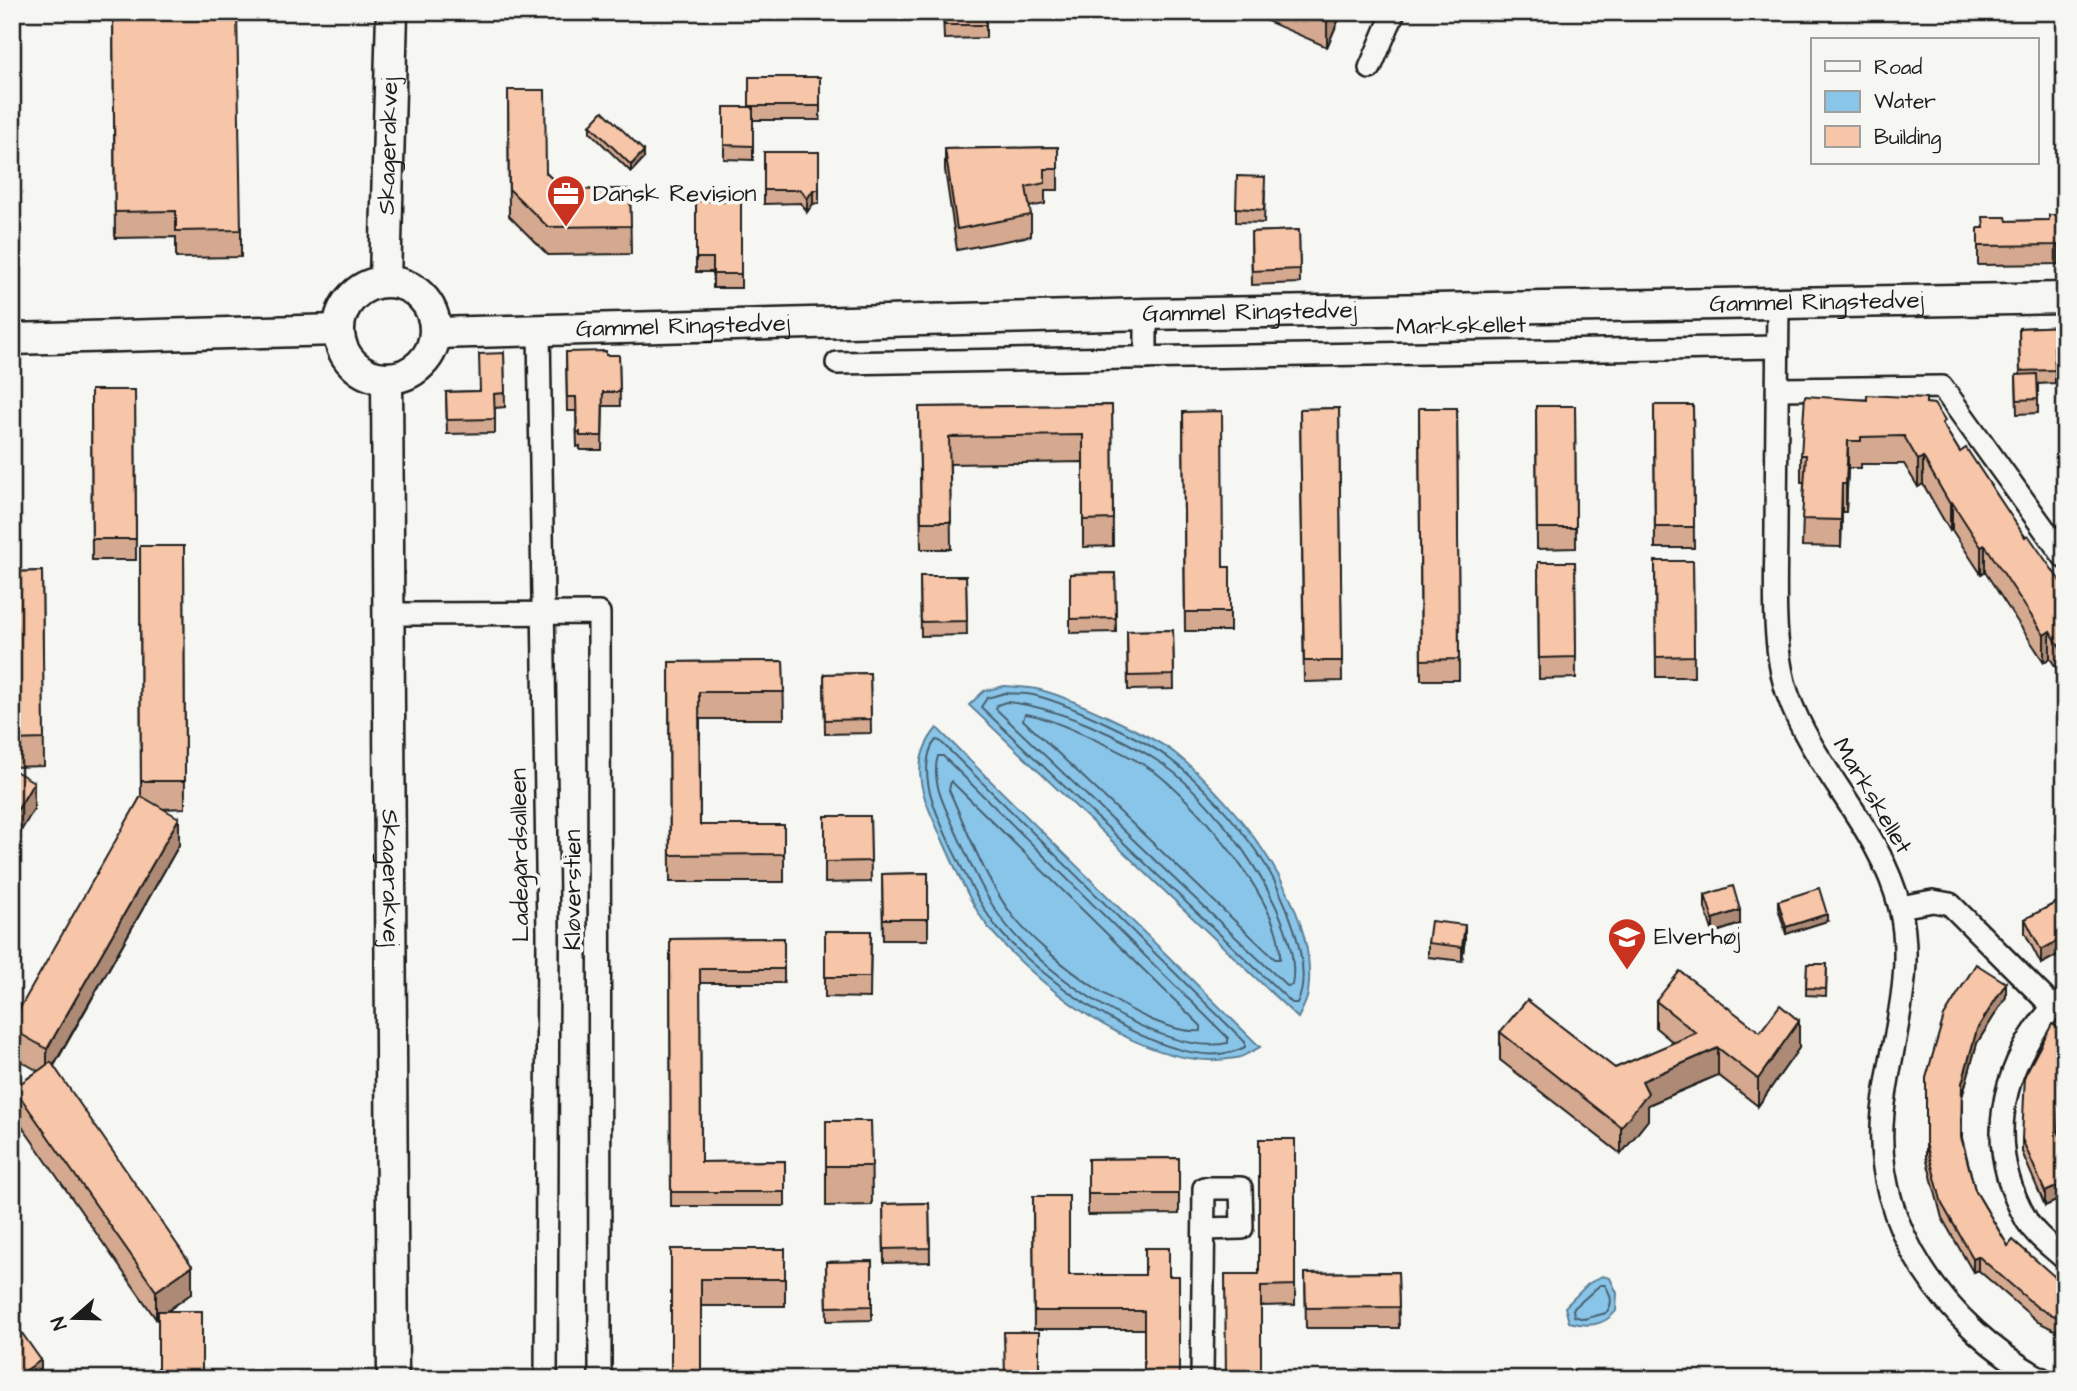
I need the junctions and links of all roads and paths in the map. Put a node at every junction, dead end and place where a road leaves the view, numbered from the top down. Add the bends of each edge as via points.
1 (391, 12) edge
2 (1394, 12) edge
3 (1370, 68) dead end
4 (385, 281) junction
5 (2065, 298) edge
6 (1778, 302) junction
7 (1146, 314) junction
8 (338, 330) junction
9 (539, 330) junction
10 (436, 333) junction
11 (12, 339) edge
12 (1777, 347) junction
13 (1146, 358) junction
14 (837, 363) dead end
15 (387, 378) junction
16 (1778, 389) junction
17 (2065, 558) edge
18 (388, 612) junction
19 (544, 613) junction
20 (1899, 908) junction
21 (2059, 1003) edge
22 (1204, 1229) dead end
23 (2065, 1259) edge
24 (393, 1379) edge
25 (547, 1379) edge
26 (600, 1379) edge
27 (1202, 1379) edge
28 (2042, 1379) edge

1 - 4 street, Skagerakvej
2 - 3 street
4 - 8 street via 367,285 352,296
4 - 10 street via 405,284 422,296 433,313
5 - 6 street, Gammel Ringstedvej
6 - 7 street, Gammel Ringstedvej
6 - 12 street, Markskellet
7 - 9 street, Gammel Ringstedvej
7 - 13 street
8 - 11 street
8 - 15 street via 342,349 353,364
9 - 10 street, Gammel Ringstedvej
9 - 19 street, Ladegårdsalleen
10 - 15 street via 420,365 405,375
12 - 13 street, Markskellet
12 - 16 street, Markskellet
13 - 14 street, Markskellet
15 - 18 street, Skagerakvej
16 - 17 street via 1942,387
16 - 20 street, Markskellet via 1776,572 1780,660 1787,691 1816,755 1874,842
18 - 19 street, Kløverstien
18 - 24 street, Skagerakvej
19 - 25 street, Ladegårdsalleen
19 - 26 street, Kløverstien via 599,613
20 - 21 street via 1933,901 1950,904
20 - 28 street, Markskellet via 1905,951 1903,995 1882,1115 1892,1200 1919,1264 1951,1310 1985,1342
21 - 23 street via 2030,1034 2010,1073 2000,1122 2008,1177 2027,1220
22 - 27 street

